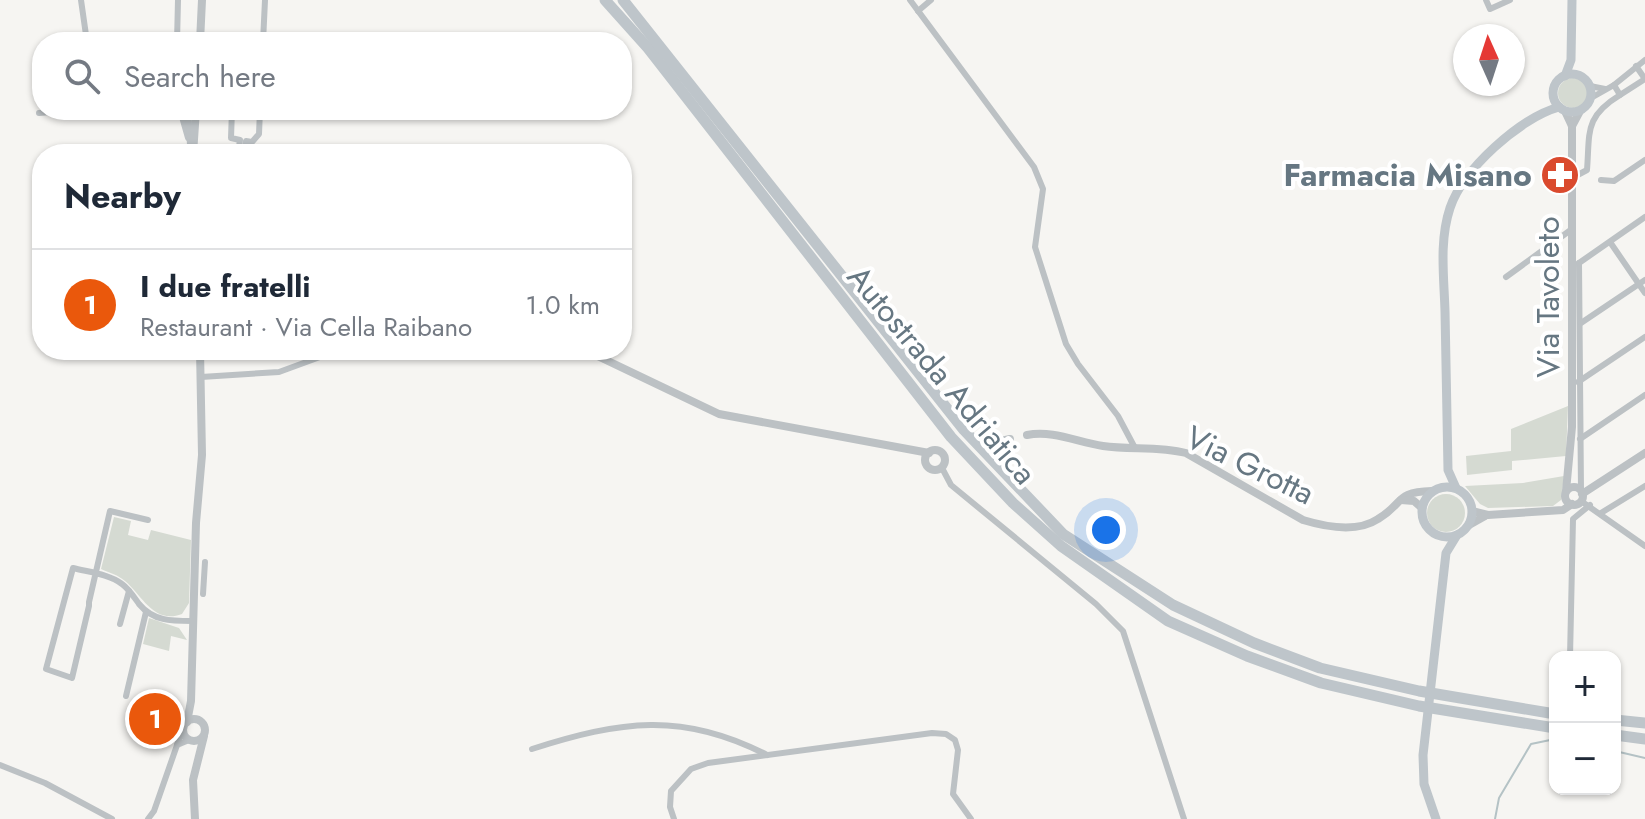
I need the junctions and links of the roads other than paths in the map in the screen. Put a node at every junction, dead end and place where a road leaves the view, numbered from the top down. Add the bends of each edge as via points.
1 (81, 0) edge
2 (178, 0) edge
3 (202, 0) edge
4 (265, 0) edge
5 (605, 0) edge
6 (623, 0) edge
7 (910, 0) edge
8 (931, 0) edge
9 (1486, 0) edge
10 (1510, 0) edge
11 (1572, 0) edge
12 (918, 11) junction
13 (86, 32) edge
14 (177, 32) edge
15 (200, 32) edge
16 (263, 32) edge
17 (1571, 60) junction
18 (1645, 60) edge
19 (1636, 66) junction
20 (1565, 76) junction
21 (1581, 76) junction
22 (1590, 86) junction
23 (1611, 87) junction
24 (1553, 93) junction
25 (1620, 95) junction
26 (1591, 98) junction
27 (1562, 109) junction
28 (1543, 111) junction
29 (1580, 111) junction
30 (183, 120) edge
31 (189, 120) edge
32 (195, 120) edge
33 (232, 120) edge
34 (260, 120) edge
35 (1572, 126) junction
36 (190, 144) edge
37 (191, 144) edge
38 (193, 144) edge
39 (239, 144) edge
40 (246, 144) edge
41 (1645, 160) edge
42 (1572, 178) junction
43 (1601, 180) dead end
44 (1645, 217) edge
45 (1572, 229) junction
46 (1610, 242) junction
47 (1576, 266) junction
48 (1506, 277) dead end
49 (1642, 282) edge
50 (1645, 293) edge
51 (1581, 323) junction
52 (1645, 337) edge
53 (200, 360) edge
54 (312, 360) edge
55 (606, 360) edge
56 (201, 377) junction
57 (1576, 384) junction
58 (1645, 395) edge
59 (1027, 435) dead end
60 (1010, 439) dead end
61 (1580, 439) junction
62 (992, 443) dead end
63 (1135, 448) junction
64 (929, 453) junction
65 (1645, 453) edge
66 (943, 466) junction
67 (1448, 470) junction
68 (1645, 486) edge
69 (1456, 488) junction
70 (1437, 489) junction
71 (1575, 495) junction
72 (1397, 501) junction
73 (1590, 505) junction
74 (1422, 508) junction
75 (1472, 511) junction
76 (1601, 513) junction
77 (1488, 515) junction
78 (148, 520) dead end
79 (1469, 525) junction
80 (1457, 535) junction
81 (1438, 536) junction
82 (1645, 546) edge
83 (1446, 553) junction
84 (205, 562) dead end
85 (96, 573) junction
86 (199, 579) junction
87 (129, 591) junction
88 (203, 594) dead end
89 (146, 612) junction
90 (192, 621) junction
91 (120, 624) dead end
92 (1570, 651) edge
93 (126, 696) dead end
94 (191, 701) junction
95 (1549, 713) edge
96 (201, 721) junction
97 (1621, 721) edge
98 (1645, 723) edge
99 (185, 725) junction
100 (1549, 727) edge
101 (204, 736) junction
102 (1621, 736) edge
103 (1645, 739) edge
104 (189, 740) junction
105 (174, 748) junction
106 (532, 749) dead end
107 (767, 755) junction
108 (196, 762) junction
109 (0, 765) edge
110 (112, 819) edge
111 (148, 819) edge
112 (195, 819) edge
113 (674, 819) edge
114 (971, 819) edge
115 (1184, 819) edge
116 (1436, 819) edge

1 - 13 street
2 - 14 street
3 - 15 street
4 - 16 street
5 - 100 highway, Autostrada Adriatica via 951,437 1061,546 1168,621 1262,662 1405,703
6 - 95 highway, Autostrada Adriatica via 964,430 1063,534 1173,605 1320,668
7 - 12 street
8 - 12 street
9 - 10 street via 1490,9
11 - 17 main road
12 - 63 street via 1040,179 1043,202 1035,247 1066,344
17 - 20 main road
17 - 21 main road
18 - 19 street
19 - 23 street
19 - 25 street via 1645,79
20 - 21 main road
20 - 24 main road
21 - 22 main road
22 - 23 street
22 - 26 main road
23 - 25 street
23 - 26 street
24 - 27 main road
24 - 28 main road
25 - 42 street via 1597,111 1589,127 1587,170
26 - 29 main road
27 - 28 main road
27 - 29 main road
27 - 35 street, Via Tavoleto
28 - 67 main road via 1477,165 1449,211 1443,259
29 - 35 street, Via Tavoleto
30 - 36 street
31 - 37 street
32 - 38 street
33 - 39 street via 231,138
34 - 40 street via 259,134
35 - 42 street, Via Tavoleto
41 - 43 street via 1614,181
42 - 45 street, Via Tavoleto
44 - 46 street
45 - 47 street, Via Tavoleto
45 - 48 street
46 - 47 street
46 - 49 street
47 - 51 street, Via Tavoleto
47 - 57 street, Via Tavoleto
49 - 50 street
49 - 51 street
51 - 57 street, Via Tavoleto
52 - 57 street
53 - 56 street
54 - 56 street via 279,372
55 - 64 street via 719,414
56 - 86 street
57 - 61 street, Via Tavoleto
57 - 71 street, Via Tavoleto via 1569,468
58 - 61 street
59 - 63 street, Via Grotta
60 - 62 street
61 - 71 street, Via Tavoleto
63 - 72 street, Via Grotta via 1186,453 1319,525 1364,526
64 - 66 street via 941,453
64 - 66 street via 928,467
65 - 71 street
66 - 115 street via 951,485 1123,631
67 - 69 main road
67 - 70 main road
68 - 76 street
69 - 70 main road
69 - 75 main road via 1468,497
70 - 72 street, Via Grotta via 1405,494
70 - 74 main road
71 - 73 street
71 - 77 street via 1552,511
72 - 74 street via 1408,498
73 - 76 street
73 - 92 street via 1573,519
74 - 81 main road via 1426,525
75 - 77 street
75 - 79 main road
76 - 82 street
77 - 79 street
78 - 85 street via 110,511
79 - 80 main road
80 - 81 main road
80 - 83 main road
81 - 83 main road
83 - 116 main road via 1425,747 1424,784
84 - 86 street
85 - 85 street via 73,568 46,669 72,678
85 - 87 street
86 - 88 street
86 - 90 street
87 - 89 street
87 - 91 street
89 - 90 street
89 - 93 street
90 - 94 street
94 - 96 street
94 - 99 street
96 - 99 street
96 - 101 street
97 - 98 highway
99 - 104 street
99 - 105 street
101 - 104 street
101 - 108 street
102 - 103 highway
104 - 105 street
104 - 108 street
105 - 111 street
106 - 107 street via 654,723 716,733
107 - 113 street via 691,769 671,791
107 - 114 street via 946,734 958,750 953,794
108 - 112 street
109 - 110 street

